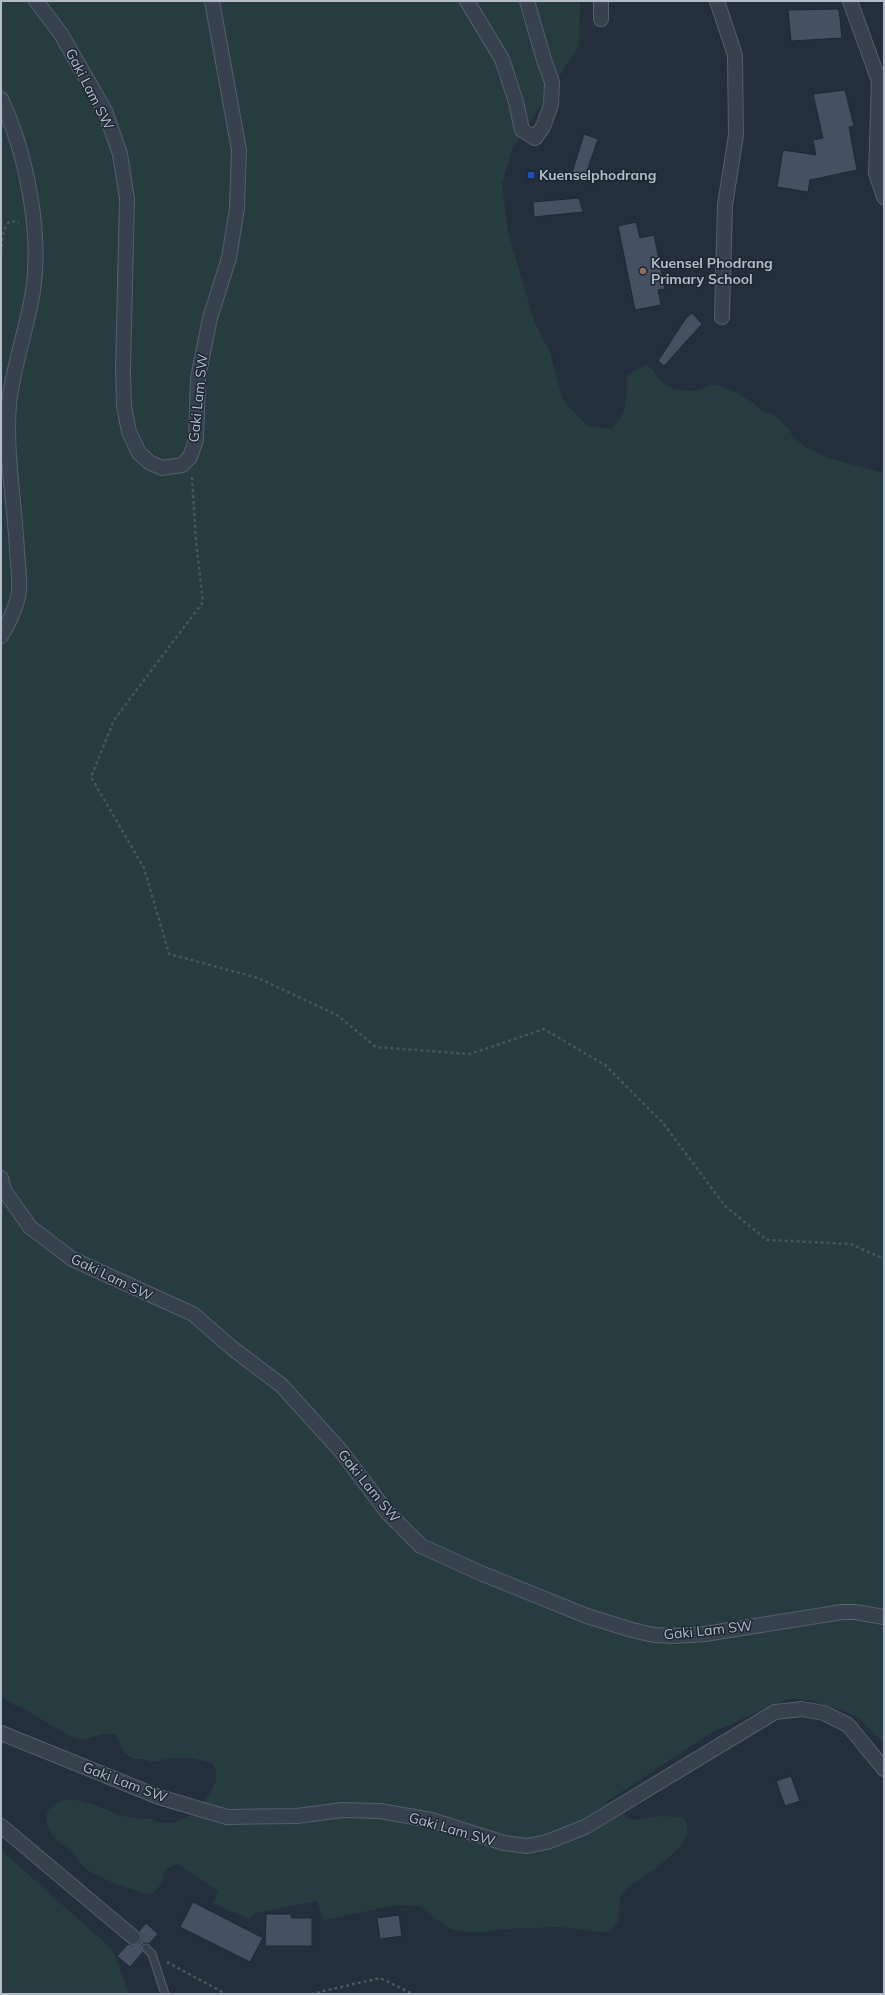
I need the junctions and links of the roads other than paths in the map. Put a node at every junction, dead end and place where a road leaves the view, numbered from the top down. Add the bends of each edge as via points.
1 (36, 1) edge
2 (212, 1) edge
3 (467, 1) edge
4 (527, 1) edge
5 (601, 1) edge
6 (717, 1) edge
7 (850, 1) edge
8 (601, 19) dead end
9 (1, 99) edge
10 (884, 197) edge
11 (722, 317) dead end
12 (1, 636) edge
13 (1, 1178) edge
14 (884, 1617) edge
15 (1, 1732) edge
16 (884, 1768) edge
17 (1, 1826) edge
18 (133, 1937) dead end
19 (146, 1948) dead end
20 (165, 1994) edge

1 - 2 street, Gaki Lam SW via 61,34 105,111 120,154 127,199 124,406 129,432 139,453 162,468 182,465 190,457 196,440 198,378 210,318 228,258 237,208 238,150
3 - 4 street via 502,59 522,130 535,138 543,127 551,105 552,82
5 - 8 street
6 - 11 street via 735,55 736,87 736,135 725,205
7 - 10 street via 879,82 876,173
9 - 12 street via 11,120 26,174 35,259 33,292 9,404 10,476 16,522 19,591 11,618
13 - 14 street, Gaki Lam SW via 4,1190 30,1227 72,1259 193,1314 281,1385 341,1450 387,1512 421,1546 552,1602 632,1630 654,1635 705,1634 842,1612
15 - 16 street, Gaki Lam SW via 159,1796 227,1817 297,1816 342,1810 380,1811 431,1820 504,1843 527,1846 547,1842 585,1827 775,1712 802,1709 824,1713 848,1725
17 - 18 street
19 - 20 lane via 152,1954

